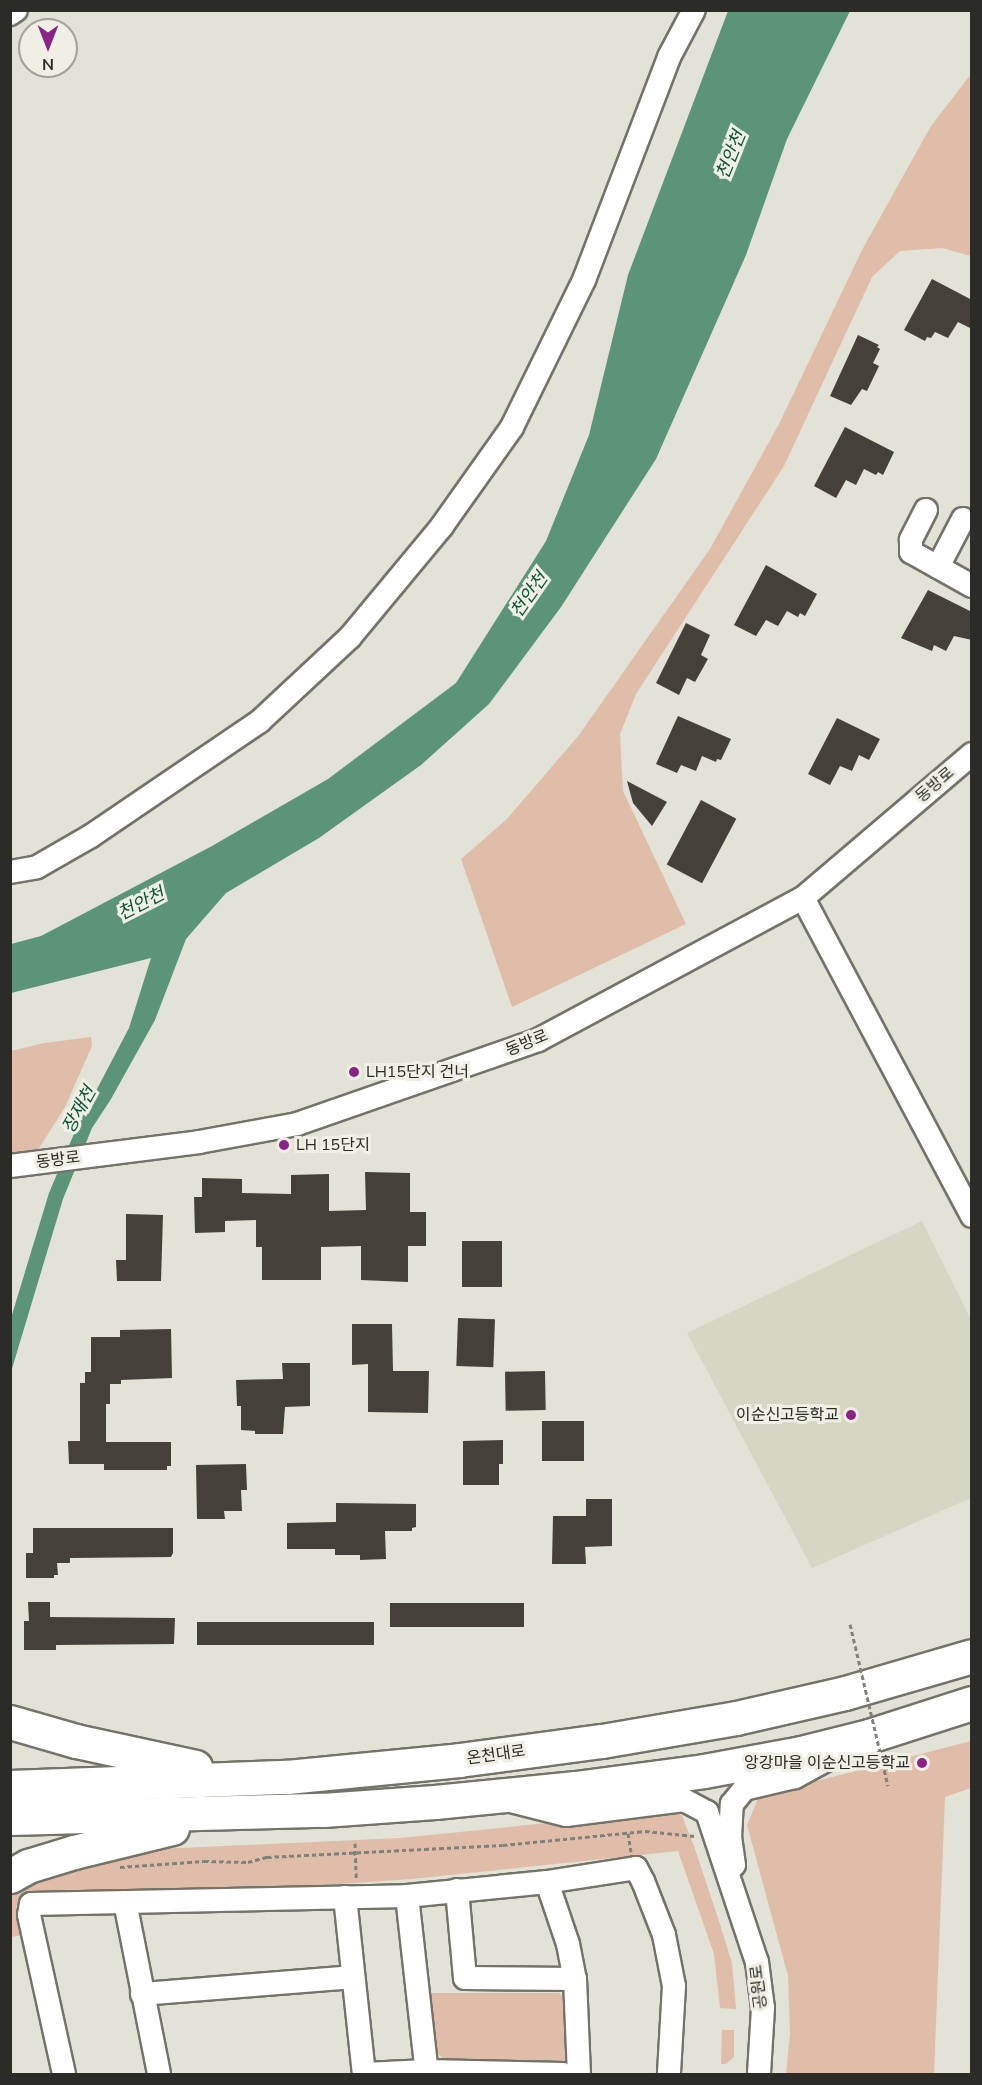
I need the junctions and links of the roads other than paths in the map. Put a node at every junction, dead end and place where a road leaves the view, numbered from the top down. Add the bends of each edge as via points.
1 (16, 10) edge
2 (694, 10) edge
3 (10, 14) edge
4 (926, 510) dead end
5 (963, 519) dead end
6 (938, 567) junction
7 (972, 586) edge
8 (972, 754) edge
9 (10, 872) edge
10 (802, 898) junction
11 (16, 1165) edge
12 (972, 1216) edge
13 (972, 1637) edge
14 (972, 1656) edge
15 (972, 1703) edge
16 (736, 1718) junction
17 (10, 1722) edge
18 (869, 1736) junction
19 (10, 1769) edge
20 (244, 1778) junction
21 (117, 1782) junction
22 (10, 1787) edge
23 (492, 1797) junction
24 (234, 1814) junction
25 (10, 1818) edge
26 (10, 1876) edge
27 (547, 1882) junction
28 (351, 1889) junction
29 (457, 1890) junction
30 (407, 1896) junction
31 (125, 1902) junction
32 (738, 1902) junction
33 (352, 1977) junction
34 (574, 1979) junction
35 (142, 1994) junction
36 (427, 2073) edge
37 (64, 2074) edge
38 (159, 2074) edge
39 (364, 2074) edge
40 (563, 2074) edge
41 (579, 2074) edge
42 (669, 2074) edge
43 (759, 2074) edge

1 - 3 street
2 - 9 street via 669,57 579,290 512,427 442,526 350,638 260,721 91,836 37,867
4 - 6 street via 911,540 911,552
5 - 6 street
6 - 7 street
8 - 10 street, 동방로
10 - 11 street, 동방로 via 538,1040 297,1124 135,1151
10 - 12 street
13 - 16 highway via 813,1687
14 - 16 highway, 온천대로 via 845,1693
15 - 18 highway
16 - 20 highway, 온천대로 via 459,1760
17 - 20 highway via 76,1741
18 - 23 highway via 704,1771
18 - 32 street via 795,1777 744,1789 732,1804 730,1838
19 - 21 highway
20 - 21 highway, 온천대로
21 - 22 highway, 온천대로
23 - 24 highway
23 - 32 street via 566,1815 684,1800 707,1812
24 - 25 highway
24 - 26 highway via 74,1851
27 - 29 street
27 - 34 street via 568,1944
27 - 42 street via 636,1869 664,1935 674,1986
28 - 30 street
28 - 31 street
28 - 33 street
29 - 30 street
29 - 34 street via 465,1978
30 - 36 street
31 - 35 street
31 - 37 street via 32,1905 29,1915
32 - 43 street, 공원로 via 757,1962 763,2008
33 - 35 street
33 - 39 street
34 - 41 street
35 - 38 street
36 - 39 street
36 - 40 street

